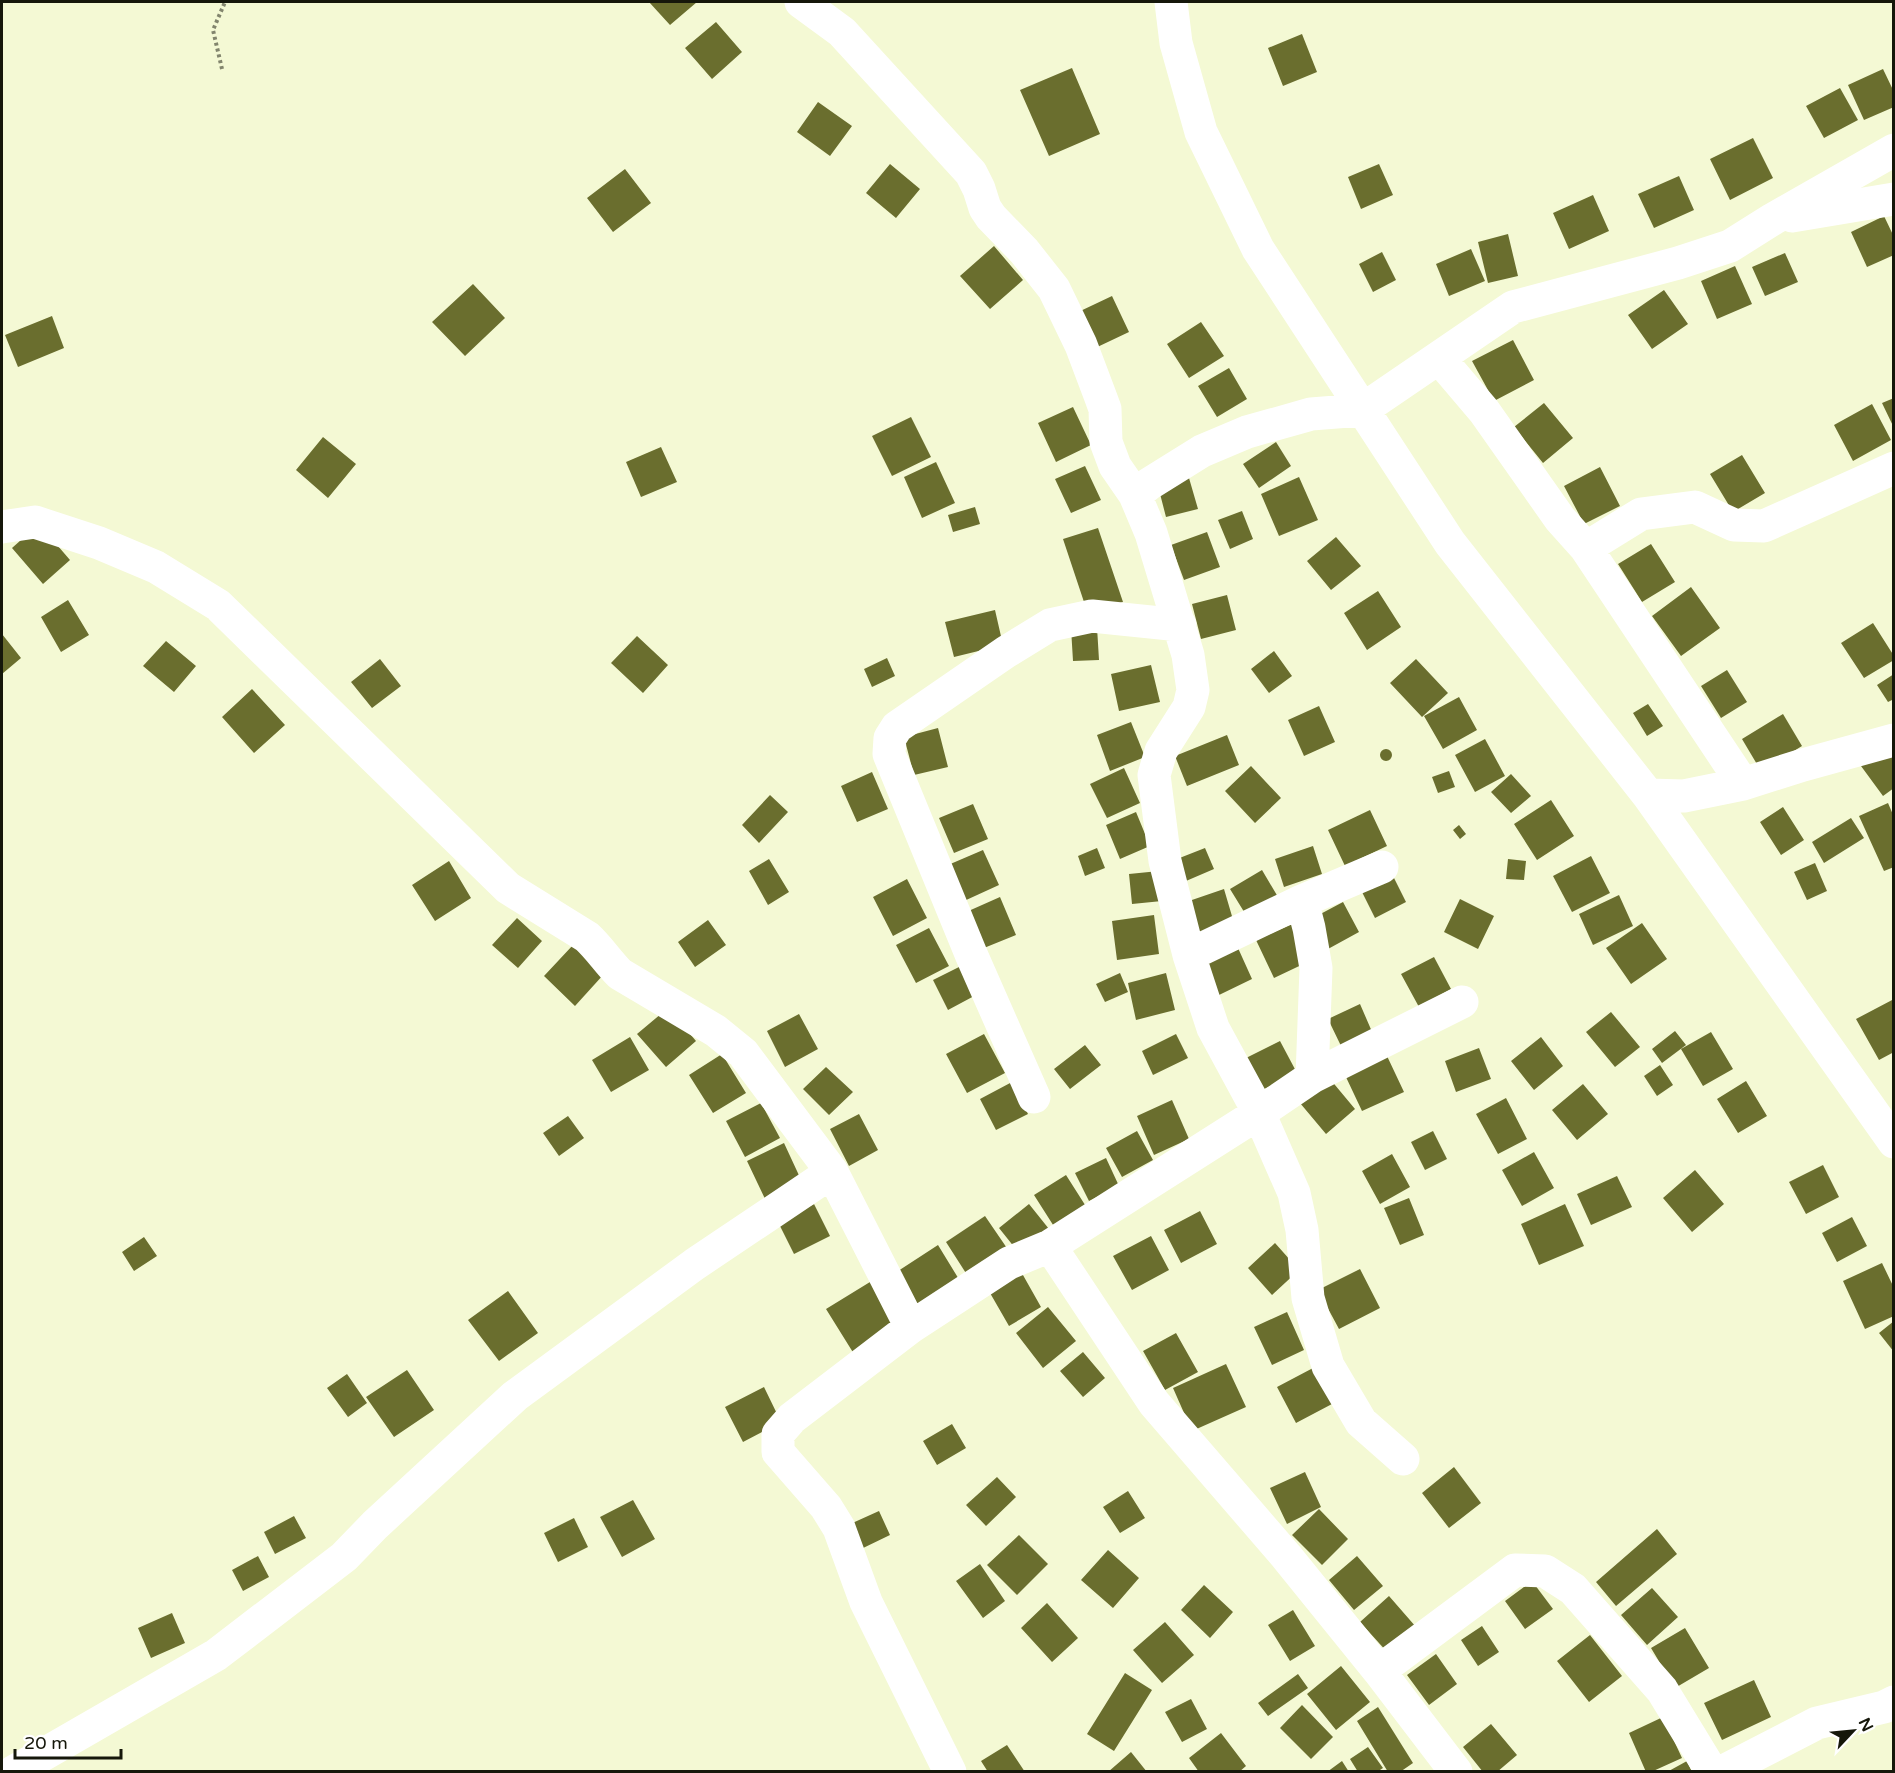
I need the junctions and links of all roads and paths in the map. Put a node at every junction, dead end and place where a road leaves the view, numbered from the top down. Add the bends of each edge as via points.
1 (225, 2) edge
2 (801, 2) edge
3 (1171, 2) edge
4 (222, 69) dead end
5 (1893, 150) edge
6 (1893, 199) edge
7 (1773, 219) junction
8 (1439, 358) junction
9 (1362, 410) junction
10 (1893, 468) edge
11 (1135, 495) junction
12 (2, 527) edge
13 (1586, 548) junction
14 (1180, 625) junction
15 (1893, 740) edge
16 (1743, 784) junction
17 (1648, 795) junction
18 (1382, 867) dead end
19 (1302, 901) junction
20 (1189, 955) junction
21 (1462, 1002) dead end
22 (1312, 1077) junction
23 (1034, 1097) dead end
24 (1258, 1113) junction
25 (1893, 1142) edge
26 (832, 1172) junction
27 (1050, 1246) junction
28 (911, 1327) junction
29 (1403, 1459) dead end
30 (1379, 1671) junction
31 (1893, 1702) edge
32 (13, 1772) edge
33 (950, 1772) edge
34 (1456, 1772) edge
35 (1712, 1772) edge
36 (1722, 1772) edge

1 - 4 path via 213,30
2 - 11 street via 842,32 971,173 985,208 1054,289 1105,409 1106,442 1115,466
3 - 9 street via 1176,43 1201,132 1258,249
5 - 7 street
6 - 7 street
7 - 8 street via 1730,246 1513,307
8 - 9 street
8 - 13 street via 1484,411 1560,519
9 - 11 street via 1311,414 1247,432 1202,451
9 - 17 street via 1450,543
10 - 13 street via 1764,526 1734,525 1695,507 1641,514
11 - 14 street
12 - 26 street via 36,522 99,543 156,567 218,605 508,888 587,937 620,974 716,1031 743,1053
13 - 16 street
14 - 20 street via 1193,690 1189,707 1161,751 1154,775 1165,861
14 - 23 street via 1092,616 1050,625 897,727 890,738 889,754
15 - 16 street
16 - 17 street via 1684,796
17 - 25 street
18 - 19 street
19 - 20 street
19 - 22 street via 1316,968
20 - 24 street via 1213,1028
21 - 22 street
22 - 24 street
24 - 27 street
24 - 29 street via 1294,1193 1302,1230 1308,1298 1328,1366 1361,1422
26 - 28 street
26 - 32 street via 695,1264 515,1396 345,1557 216,1655
27 - 28 street via 1009,1263
27 - 30 street via 1154,1403
28 - 33 street via 792,1418 778,1434 778,1452 826,1507 839,1528 866,1602
30 - 34 street
30 - 35 street via 1515,1570 1545,1571 1573,1589 1662,1690
31 - 36 street via 1817,1723

